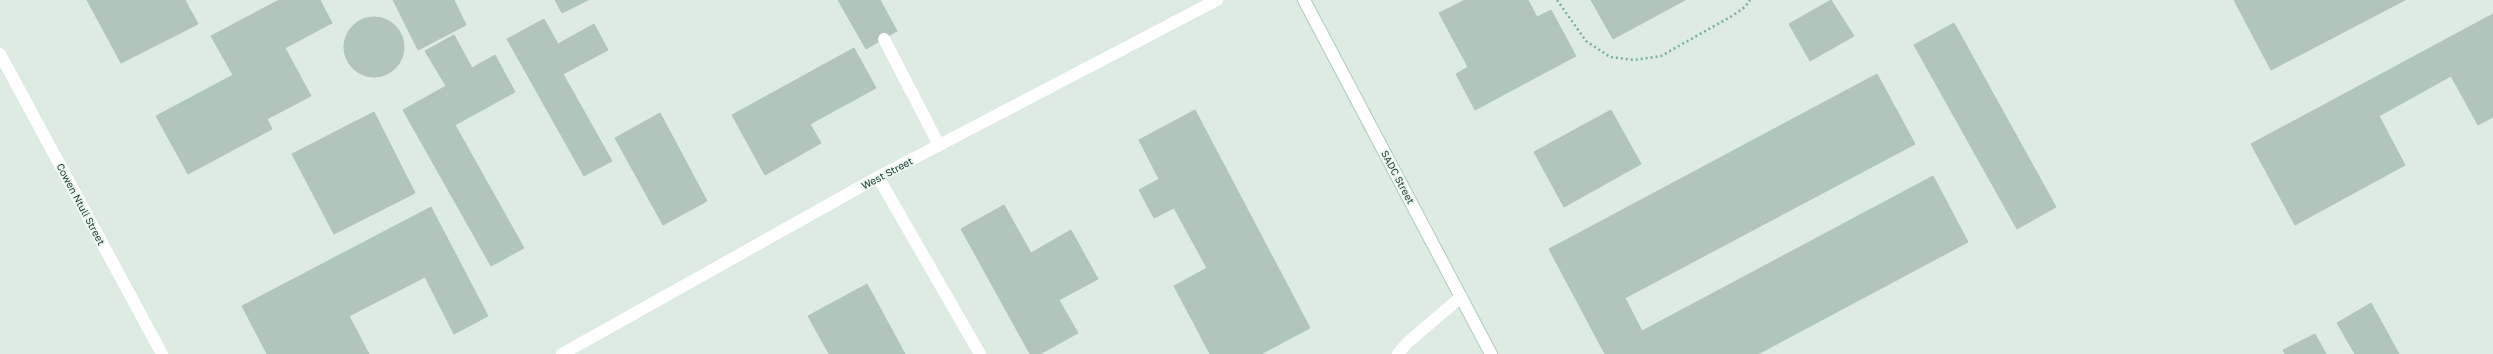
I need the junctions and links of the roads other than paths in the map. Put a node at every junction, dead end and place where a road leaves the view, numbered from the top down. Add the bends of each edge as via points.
1 (1217, 0) edge
2 (1304, 0) edge
3 (884, 39) dead end
4 (0, 54) edge
5 (939, 146) junction
6 (878, 177) junction
7 (1461, 297) junction
8 (162, 354) edge
9 (562, 354) edge
10 (980, 354) edge
11 (1398, 354) edge
12 (1491, 354) edge

1 - 5 street, West Street
2 - 7 street, SADC Street
3 - 5 street
4 - 8 street, Cowen Ntuli Street
5 - 6 street, West Street
6 - 9 street, West Street
6 - 10 street
7 - 11 street via 1407,343
7 - 12 street, SADC Street

